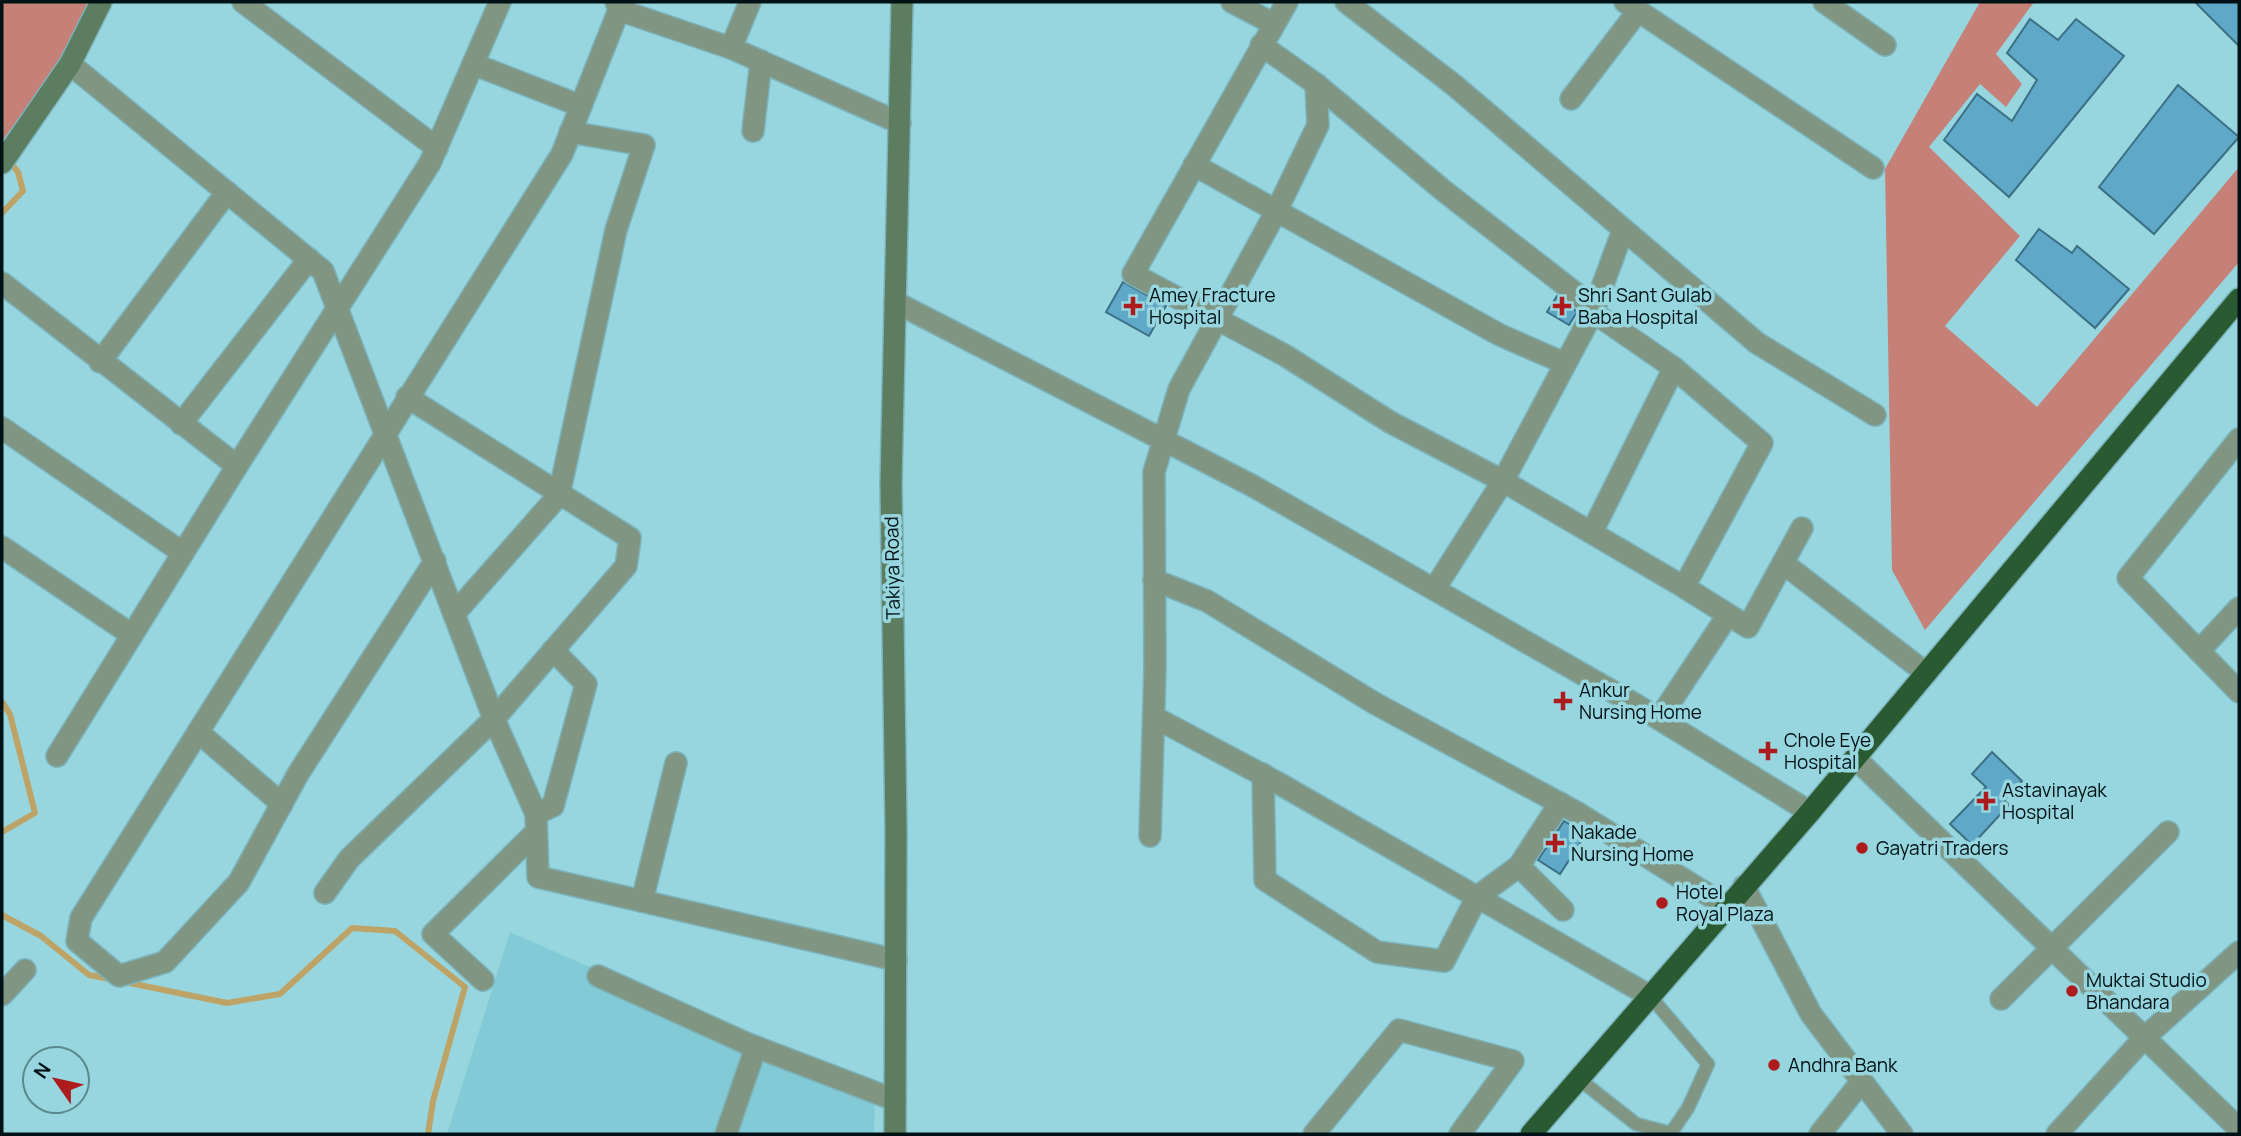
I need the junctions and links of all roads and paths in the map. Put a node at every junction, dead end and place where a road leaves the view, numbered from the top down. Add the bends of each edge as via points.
1 (101, 2) edge
2 (243, 2) edge
3 (500, 2) edge
4 (750, 2) edge
5 (902, 2) edge
6 (1232, 2) edge
7 (1287, 2) edge
8 (1346, 2) edge
9 (1824, 2) edge
10 (619, 4) edge
11 (1631, 6) edge
12 (1274, 24) junction
13 (1261, 45) junction
14 (1885, 45) dead end
15 (731, 48) junction
16 (761, 61) junction
17 (70, 64) junction
18 (473, 64) junction
19 (1316, 85) junction
20 (1571, 99) dead end
21 (581, 106) junction
22 (900, 123) junction
23 (753, 131) dead end
24 (570, 132) junction
25 (436, 148) junction
26 (7, 154) edge
27 (1194, 165) junction
28 (1873, 168) dead end
29 (227, 192) junction
30 (1277, 210) junction
31 (1623, 230) junction
32 (309, 259) junction
33 (2, 284) edge
34 (2239, 299) edge
35 (895, 302) junction
36 (336, 309) junction
37 (1593, 312) junction
38 (1216, 319) junction
39 (100, 362) junction
40 (1564, 363) junction
41 (1674, 368) junction
42 (407, 397) junction
43 (1875, 415) dead end
44 (181, 424) junction
45 (2, 428) edge
46 (386, 431) junction
47 (1164, 440) junction
48 (2237, 448) edge
49 (237, 466) junction
50 (1503, 481) junction
51 (559, 495) junction
52 (1802, 528) dead end
53 (1592, 532) junction
54 (2, 547) edge
55 (183, 552) junction
56 (435, 561) junction
57 (1783, 563) junction
58 (1154, 580) junction
59 (1684, 587) junction
60 (1435, 588) junction
61 (2239, 608) edge
62 (454, 614) junction
63 (1728, 615) junction
64 (132, 635) junction
65 (553, 650) junction
66 (2199, 650) junction
67 (1926, 673) junction
68 (2239, 692) edge
69 (1154, 717) junction
70 (494, 719) junction
71 (1659, 719) junction
72 (198, 732) junction
73 (57, 756) dead end
74 (1855, 758) junction
75 (676, 764) dead end
76 (1263, 774) junction
77 (1560, 803) junction
78 (282, 804) junction
79 (1810, 812) junction
80 (536, 823) junction
81 (2168, 832) dead end
82 (1150, 836) dead end
83 (1519, 866) junction
84 (1744, 886) junction
85 (325, 893) dead end
86 (1477, 897) junction
87 (642, 901) junction
88 (1726, 906) junction
89 (1563, 910) dead end
90 (2053, 947) junction
91 (2239, 952) edge
92 (896, 960) junction
93 (25, 970) dead end
94 (598, 976) dead end
95 (483, 980) dead end
96 (2, 995) edge
97 (1650, 996) junction
98 (2001, 999) dead end
99 (2143, 1040) junction
100 (756, 1047) junction
101 (1579, 1079) junction
102 (1862, 1081) junction
103 (895, 1100) junction
104 (2236, 1126) edge
105 (726, 1134) edge
106 (895, 1134) edge
107 (1314, 1134) edge
108 (1460, 1134) edge
109 (1531, 1134) edge
110 (1821, 1134) edge
111 (1902, 1134) edge
112 (2057, 1134) edge

1 - 17 main road
2 - 25 street
3 - 18 street
4 - 15 street
5 - 22 main road, Takiya Road
6 - 12 street
7 - 12 street
8 - 31 street via 1454,85
9 - 14 street
10 - 15 street
10 - 21 street
11 - 20 street
11 - 28 street
12 - 13 street
13 - 19 street
13 - 27 street
15 - 16 street
16 - 22 street
16 - 23 street
17 - 26 main road
17 - 29 street
18 - 21 street
18 - 25 street
19 - 30 street via 1318,125
19 - 37 street via 1583,299
21 - 24 street
22 - 35 main road, Takiya Road
24 - 42 street via 562,153
24 - 51 street via 644,145 616,230
25 - 36 street
27 - 30 street
27 - 38 street via 1133,275
29 - 32 street
29 - 39 street
30 - 38 street
30 - 40 street via 1500,335
31 - 37 street
31 - 43 street via 1757,343
32 - 36 street via 323,271
32 - 44 street
33 - 39 street
34 - 67 highway
35 - 47 street
35 - 92 main road, Takiya Road via 891,483
36 - 46 street
36 - 49 street
37 - 40 street
37 - 41 street
38 - 47 street via 1179,388
38 - 50 street via 1286,356 1390,422
39 - 44 street
40 - 50 street
41 - 53 street
41 - 59 street via 1762,443
42 - 46 street
42 - 51 street
44 - 49 street
45 - 55 street
46 - 56 street
46 - 72 street
47 - 58 street via 1154,472
47 - 60 street
48 - 66 street via 2128,578
49 - 55 street
50 - 53 street
50 - 60 street
51 - 62 street
51 - 65 street via 630,538 626,566
52 - 57 street
53 - 59 street
54 - 64 street
55 - 64 street
56 - 62 street
56 - 78 street
57 - 63 street via 1748,627
57 - 67 street
58 - 69 street
58 - 77 street via 1207,601 1376,704
59 - 63 street
60 - 71 street
61 - 66 street
62 - 70 street
63 - 71 street
64 - 73 street
65 - 70 street
65 - 80 street via 586,684 553,806
66 - 68 street
67 - 74 highway
69 - 76 street
69 - 82 street
70 - 80 street
70 - 85 street via 349,859
71 - 79 street
72 - 78 street
72 - 78 street via 81,918 77,941 119,976 165,962 239,883
74 - 79 highway
74 - 90 street
75 - 87 street
76 - 86 street
76 - 86 street via 1265,880 1377,952 1444,961
77 - 83 street
77 - 88 street
79 - 84 highway
80 - 87 street via 538,877
80 - 95 street via 433,934
81 - 90 street
83 - 86 street
83 - 89 street
84 - 88 highway
84 - 102 street via 1811,1014
86 - 97 street
87 - 92 street
88 - 97 highway
90 - 98 street
90 - 99 street
91 - 99 street
92 - 103 main road, Takiya Road
93 - 96 street
94 - 100 street
97 - 101 highway
97 - 101 lane via 1708,1065 1689,1108 1671,1133 1636,1124
99 - 104 street
99 - 112 street
100 - 103 street
100 - 105 street
101 - 109 highway
102 - 110 street
102 - 111 street
103 - 106 main road, Takiya Road
107 - 108 street via 1399,1030 1513,1062

